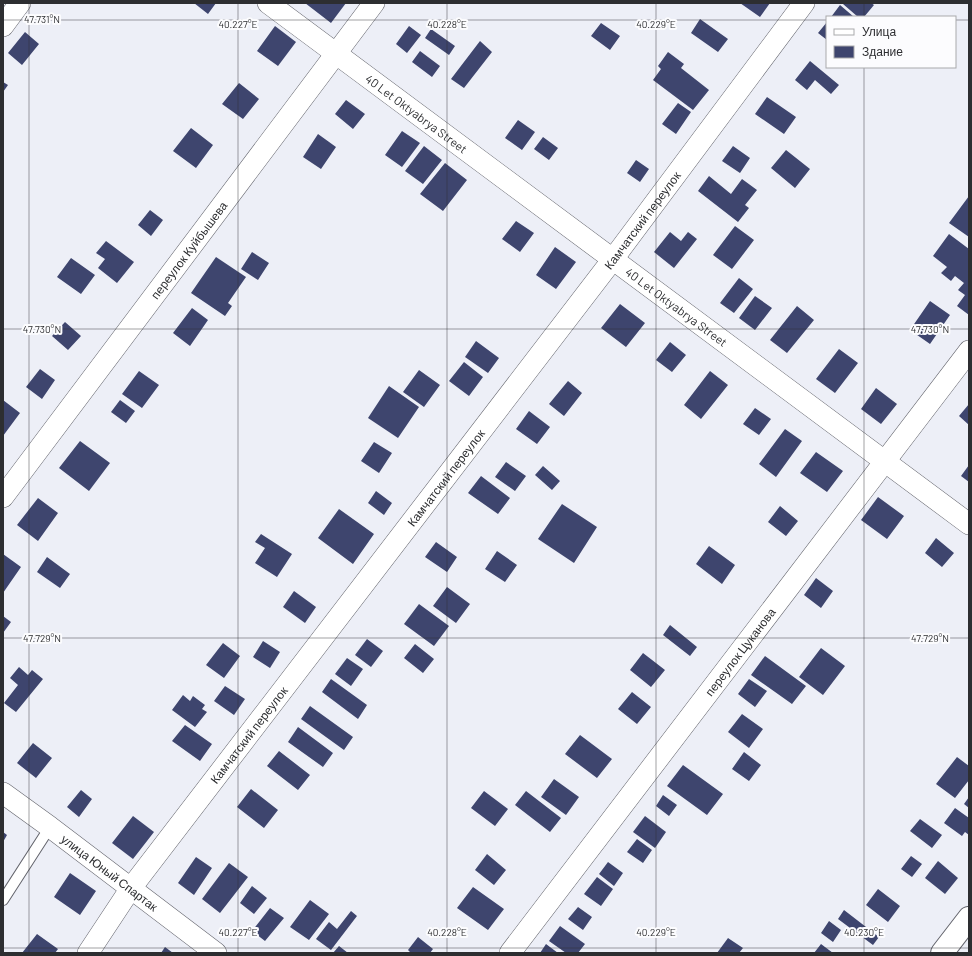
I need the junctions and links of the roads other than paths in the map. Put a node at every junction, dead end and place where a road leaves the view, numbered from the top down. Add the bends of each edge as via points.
1 (20, 3) edge
2 (268, 3) edge
3 (374, 3) edge
4 (804, 3) edge
5 (3, 26) edge
6 (336, 54) junction
7 (613, 259) junction
8 (969, 351) edge
9 (885, 461) junction
10 (3, 497) edge
11 (969, 524) edge
12 (3, 793) edge
13 (50, 827) junction
14 (131, 888) junction
15 (3, 900) edge
16 (969, 918) edge
17 (88, 953) edge
18 (216, 953) edge
19 (510, 953) edge
20 (942, 953) edge

1 - 5 street
2 - 6 street, 40 Let Oktyabrya Street
3 - 6 street, переулок Куйбышева
4 - 7 street, Камчатский переулок
6 - 7 street, 40 Let Oktyabrya Street
6 - 10 street, переулок Куйбышева
7 - 9 street, 40 Let Oktyabrya Street
7 - 14 street, Камчатский переулок
8 - 9 street, переулок Цуканова
9 - 11 street, 40 Let Oktyabrya Street
9 - 19 street, переулок Цуканова
12 - 13 street, улица Юный Спартак
13 - 14 street, улица Юный Спартак
13 - 15 lane
14 - 17 street, Камчатский переулок
14 - 18 street, улица Юный Спартак
16 - 20 main road

